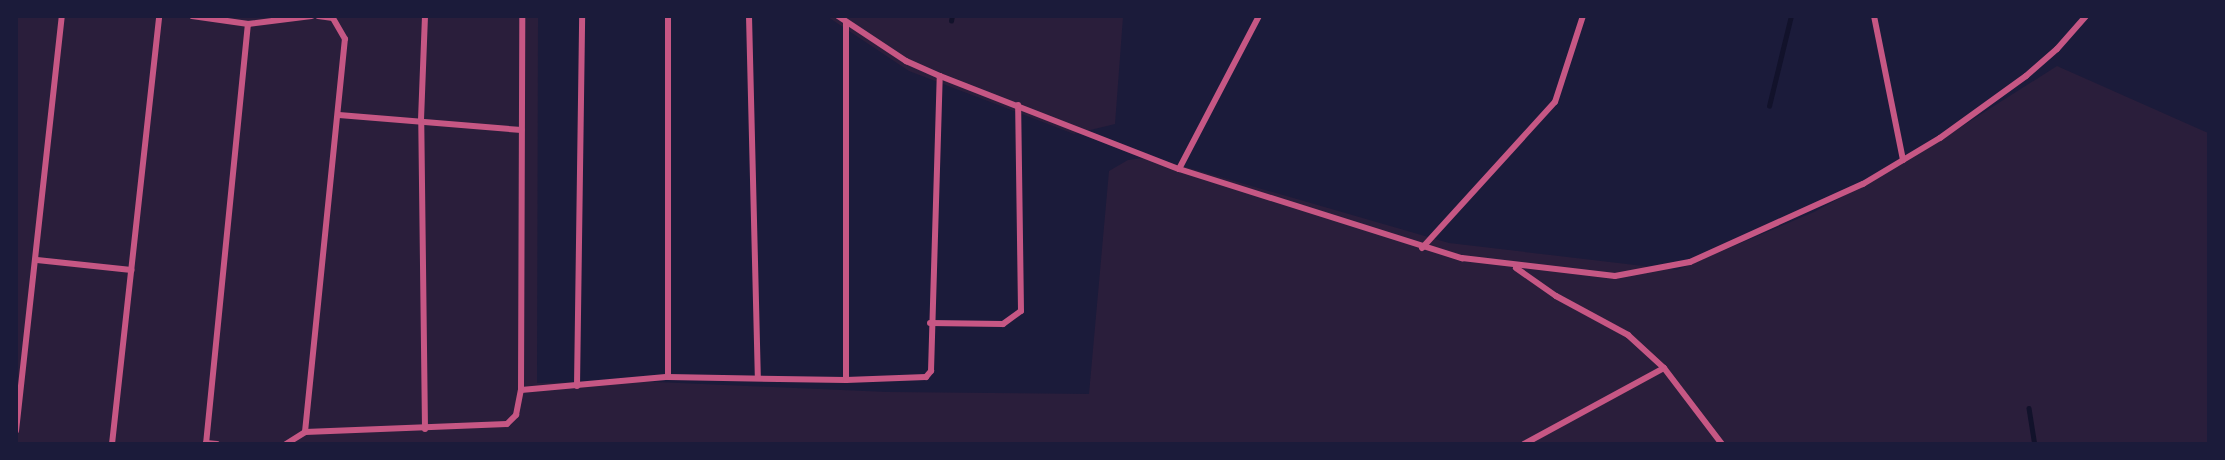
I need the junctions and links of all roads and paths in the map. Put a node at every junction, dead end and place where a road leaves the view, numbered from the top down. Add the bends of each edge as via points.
1 (62, 16) edge
2 (159, 16) edge
3 (192, 16) edge
4 (312, 16) edge
5 (318, 16) edge
6 (425, 16) edge
7 (522, 16) edge
8 (582, 16) edge
9 (668, 16) edge
10 (748, 16) edge
11 (838, 16) edge
12 (1259, 16) edge
13 (1583, 16) edge
14 (1874, 16) edge
15 (2086, 16) edge
16 (846, 22) junction
17 (248, 24) junction
18 (940, 76) junction
19 (1018, 105) junction
20 (339, 116) junction
21 (421, 120) junction
22 (521, 130) junction
23 (1903, 160) junction
24 (1179, 169) junction
25 (1422, 248) junction
26 (37, 260) junction
27 (1515, 267) junction
28 (131, 270) junction
29 (930, 323) junction
30 (1664, 368) junction
31 (668, 377) junction
32 (758, 378) junction
33 (846, 380) junction
34 (577, 386) junction
35 (521, 390) junction
36 (425, 429) junction
37 (16, 431) edge
38 (305, 432) junction
39 (206, 443) edge
40 (112, 444) edge
41 (217, 444) edge
42 (286, 444) edge
43 (1524, 444) edge
44 (1722, 444) edge

1 - 26 street
2 - 28 street
3 - 17 street
4 - 17 street
5 - 20 street via 333,18 345,39
6 - 21 street
7 - 22 street
8 - 34 street
9 - 31 street
10 - 32 street
11 - 16 street
12 - 24 street
13 - 25 street via 1554,102
14 - 23 street
15 - 23 street via 2026,76
16 - 18 street via 906,61
16 - 33 street
17 - 39 street
18 - 19 street
18 - 29 street
19 - 24 street
19 - 29 street via 1021,311 1003,324
20 - 21 street
20 - 38 street
21 - 22 street
21 - 36 street
22 - 35 street
23 - 27 street via 1769,228 1671,268 1615,276
24 - 25 street
25 - 27 street
26 - 28 street
26 - 37 street
27 - 30 street via 1556,296 1628,335
28 - 40 street
29 - 33 street via 931,370 921,379
30 - 43 street
30 - 44 street
31 - 32 street
31 - 34 street
32 - 33 street
34 - 35 street
35 - 36 street via 516,415 507,424
36 - 38 street
38 - 42 street
39 - 41 street

